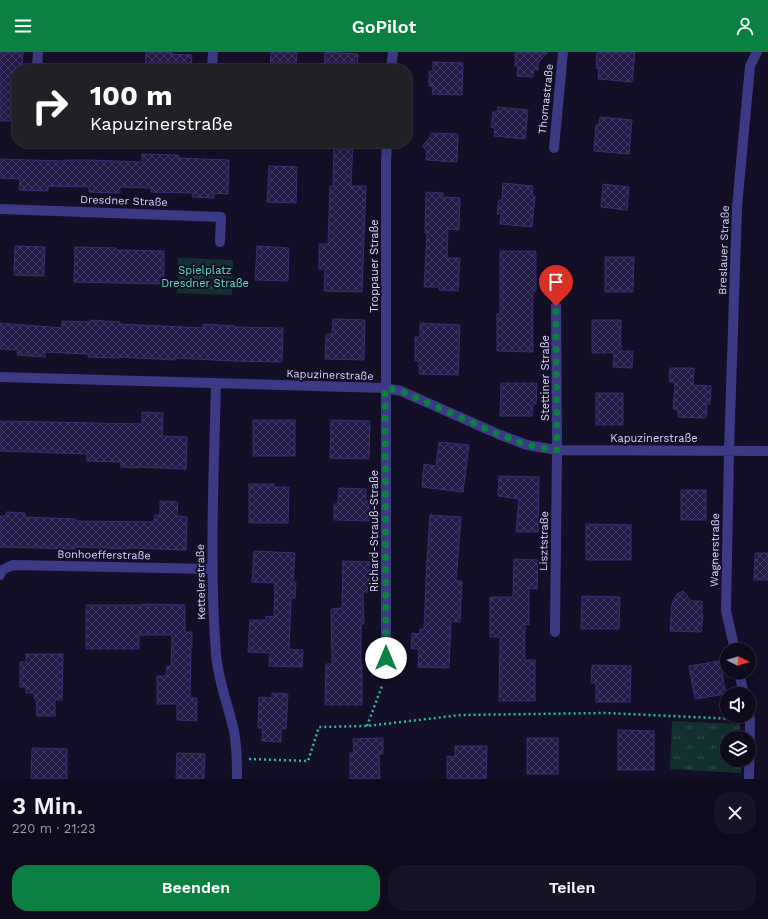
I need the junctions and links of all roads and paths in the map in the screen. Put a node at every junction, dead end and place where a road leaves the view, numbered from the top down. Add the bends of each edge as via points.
1 (38, 52) edge
2 (213, 52) edge
3 (392, 52) edge
4 (563, 52) edge
5 (757, 52) edge
6 (37, 64) edge
7 (212, 64) edge
8 (392, 64) edge
9 (387, 148) edge
10 (554, 148) dead end
11 (0, 209) edge
12 (220, 242) dead end
13 (556, 306) dead end
14 (0, 377) edge
15 (216, 383) junction
16 (385, 388) junction
17 (557, 450) junction
18 (729, 450) junction
19 (768, 451) edge
20 (212, 569) junction
21 (0, 575) edge
22 (555, 632) dead end
23 (733, 643) edge
24 (386, 674) joint
25 (720, 717) edge
26 (749, 723) edge
27 (367, 726) junction
28 (237, 759) junction
29 (237, 779) edge
30 (749, 779) edge

1 - 6 street
2 - 7 street
3 - 8 street
4 - 10 street, Thomastraße
5 - 18 street, Breslauer Straße via 750,66 737,207
9 - 16 street, Troppauer Straße
11 - 12 street, Dresdner Straße via 221,217
13 - 17 street, Stettiner Straße
14 - 15 street, Kapuzinerstraße
15 - 16 street, Kapuzinerstraße
15 - 20 street, Kettelerstraße
16 - 17 street, Kapuzinerstraße via 401,391 527,445
16 - 24 street, Richard-Strauß-Straße
17 - 18 street, Kapuzinerstraße
17 - 22 street, Lisztstraße
18 - 19 street, Kapuzinerstraße
18 - 23 street, Wagnerstraße via 726,611
20 - 21 street, Bonhoefferstraße via 13,566 2,570
20 - 28 street, Kettelerstraße via 214,631 219,674 234,731
24 - 27 path
25 - 27 path via 606,713 461,715
26 - 30 street
27 - 28 path via 319,727 308,761
28 - 29 street, Kettelerstraße

